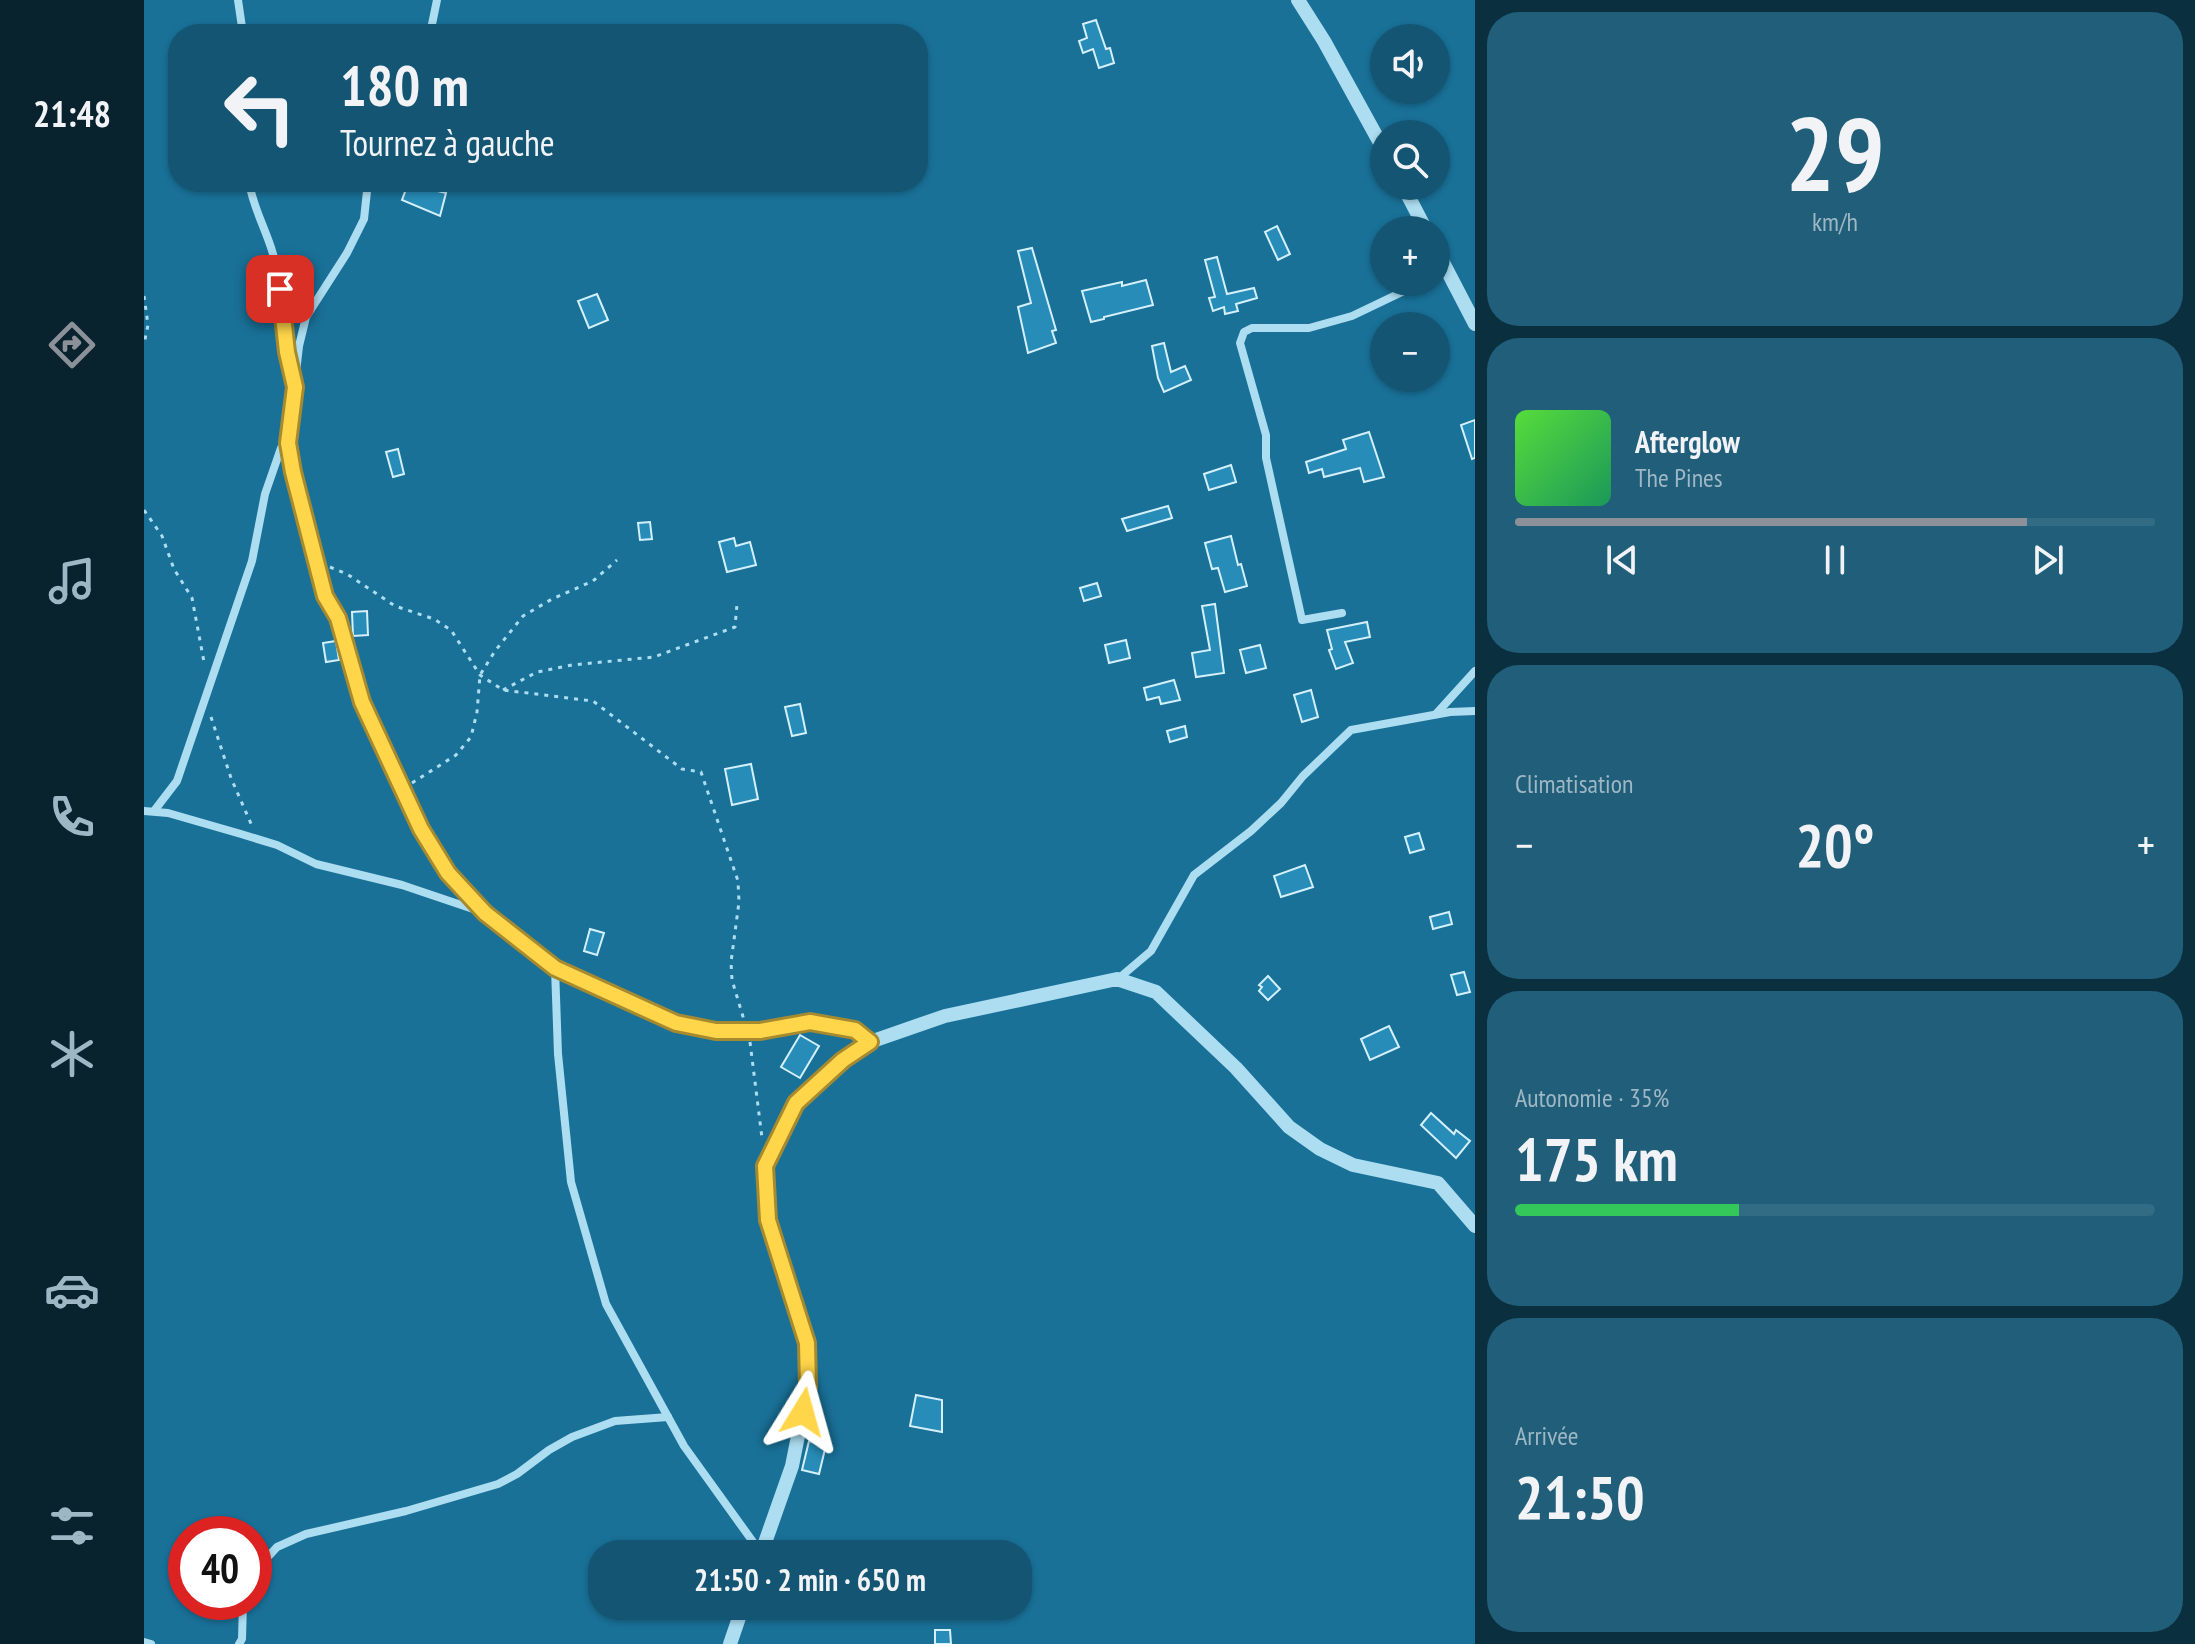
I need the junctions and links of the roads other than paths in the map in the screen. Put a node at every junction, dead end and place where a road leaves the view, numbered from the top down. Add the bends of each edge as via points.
1 (238, 0) edge
2 (437, 0) edge
3 (1298, 0) edge
4 (242, 24) edge
5 (432, 24) edge
6 (1370, 125) edge
7 (250, 192) edge
8 (367, 192) edge
9 (1450, 286) edge
10 (1394, 296) edge
11 (1475, 324) edge
12 (295, 387) junction
13 (288, 443) junction
14 (1342, 613) dead end
15 (1475, 671) edge
16 (1475, 711) edge
17 (1435, 715) junction
18 (144, 811) edge
19 (154, 811) junction
20 (485, 913) junction
21 (555, 968) junction
22 (1117, 979) junction
23 (870, 1042) junction
24 (1475, 1226) edge
25 (668, 1417) junction
26 (752, 1540) edge
27 (767, 1540) edge
28 (272, 1552) edge
29 (243, 1620) edge
30 (738, 1620) edge
31 (144, 1642) edge
32 (151, 1644) edge
33 (239, 1644) edge
34 (730, 1644) edge

1 - 4 street
2 - 5 street
3 - 6 street
7 - 12 street via 273,253
8 - 12 street via 364,219 306,317
9 - 11 street
10 - 14 street via 1309,328 1252,328 1240,343 1266,435 1266,458 1302,620
12 - 13 street
13 - 19 street via 281,448 265,494 252,561 177,781
13 - 20 street via 325,596 338,618 362,702 421,829 448,873
15 - 17 street
16 - 17 street
17 - 22 street via 1351,730 1251,831 1194,875 1151,951
18 - 19 street
19 - 20 street
20 - 21 street
21 - 23 street via 676,1023 748,1031 810,1022 855,1030
21 - 25 street via 571,1182 606,1304
22 - 23 street via 945,1016
22 - 24 street via 1156,992 1289,1127 1320,1149 1353,1165 1438,1183
23 - 27 street via 796,1103 765,1166 768,1220 807,1343 808,1386 792,1466
25 - 26 street
25 - 28 street via 615,1421 572,1437 498,1484 306,1534
29 - 33 street
30 - 34 street
31 - 32 street

